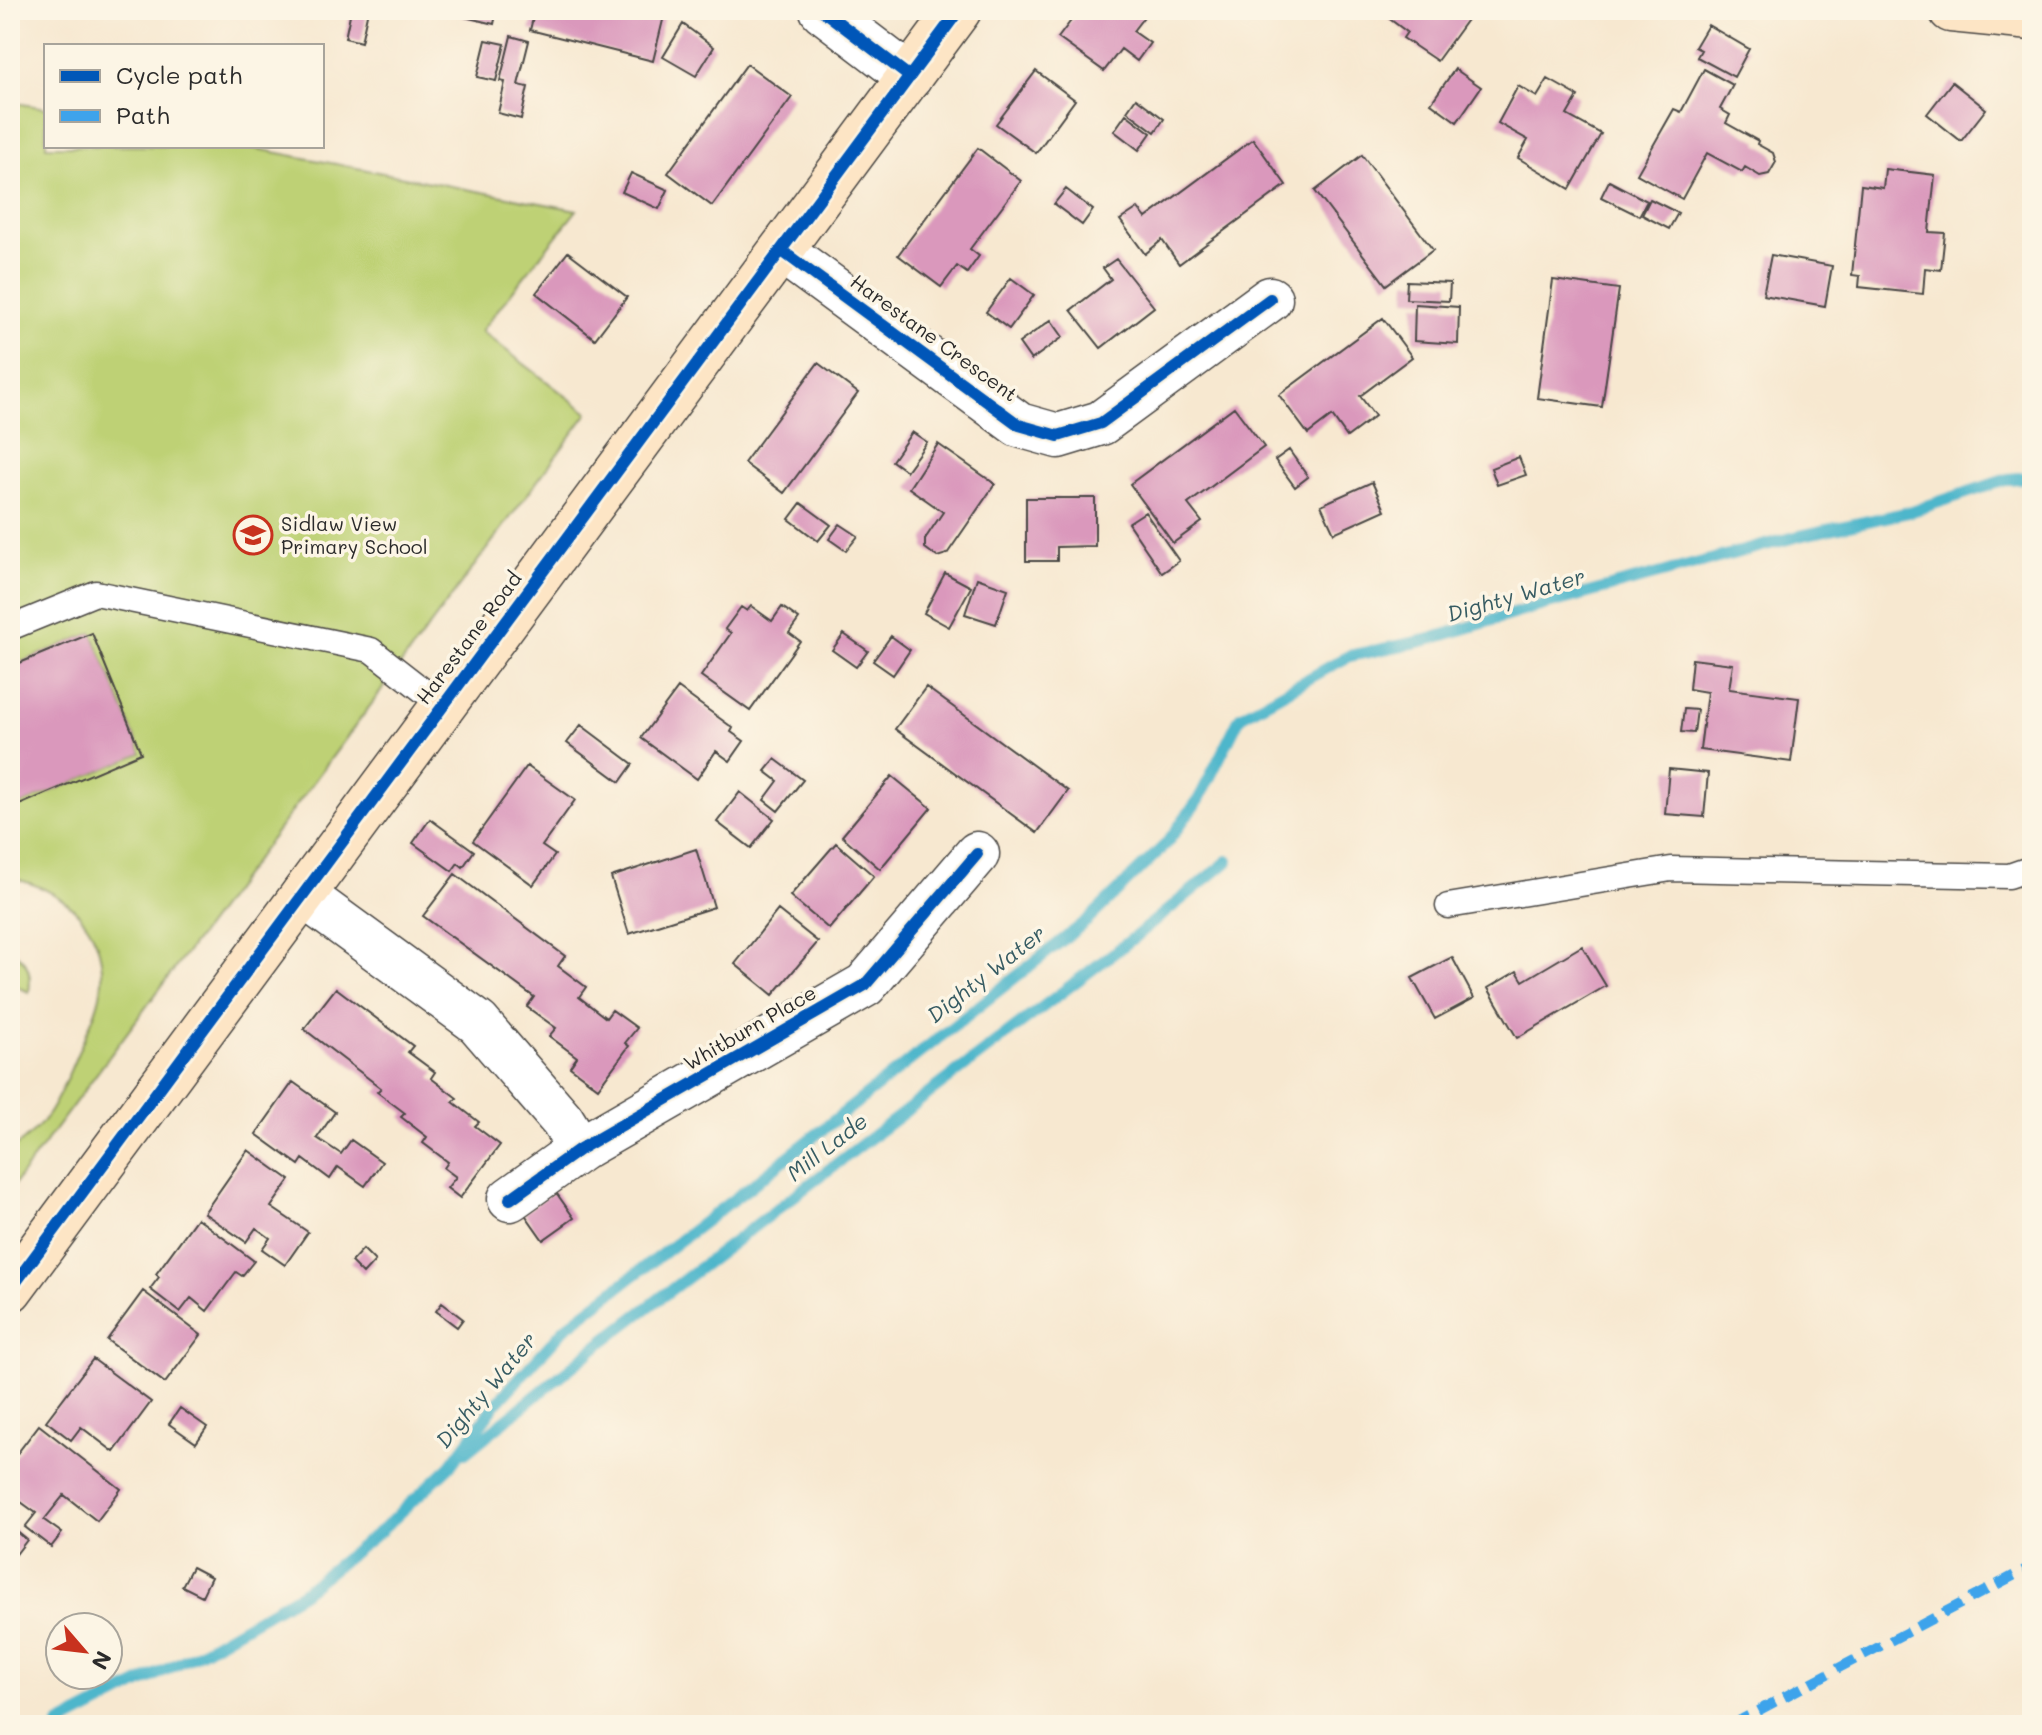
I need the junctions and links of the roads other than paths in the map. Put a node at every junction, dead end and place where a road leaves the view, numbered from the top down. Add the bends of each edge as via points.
1 (822, 10) edge
2 (959, 10) edge
3 (1951, 10) edge
4 (1960, 10) edge
5 (2032, 18) edge
6 (910, 77) junction
7 (782, 251) junction
8 (1270, 299) dead end
9 (10, 628) edge
10 (443, 706) junction
11 (977, 854) dead end
12 (2032, 868) edge
13 (303, 895) junction
14 (1448, 906) dead end
15 (580, 1149) junction
16 (510, 1199) dead end
17 (10, 1290) edge

1 - 6 street
2 - 6 street, Harestane Road
3 - 4 street
4 - 5 street
6 - 7 street, Harestane Road
7 - 8 street, Harestane Crescent via 1019,425 1058,436 1101,423
7 - 10 street, Harestane Road
9 - 10 lane via 96,593 371,650
10 - 13 street, Harestane Road
11 - 15 street, Whitburn Place via 865,985
12 - 14 lane via 2009,876 1671,869
13 - 15 street via 478,1023 562,1120
13 - 17 street, Harestane Road
15 - 16 street, Whitburn Place

